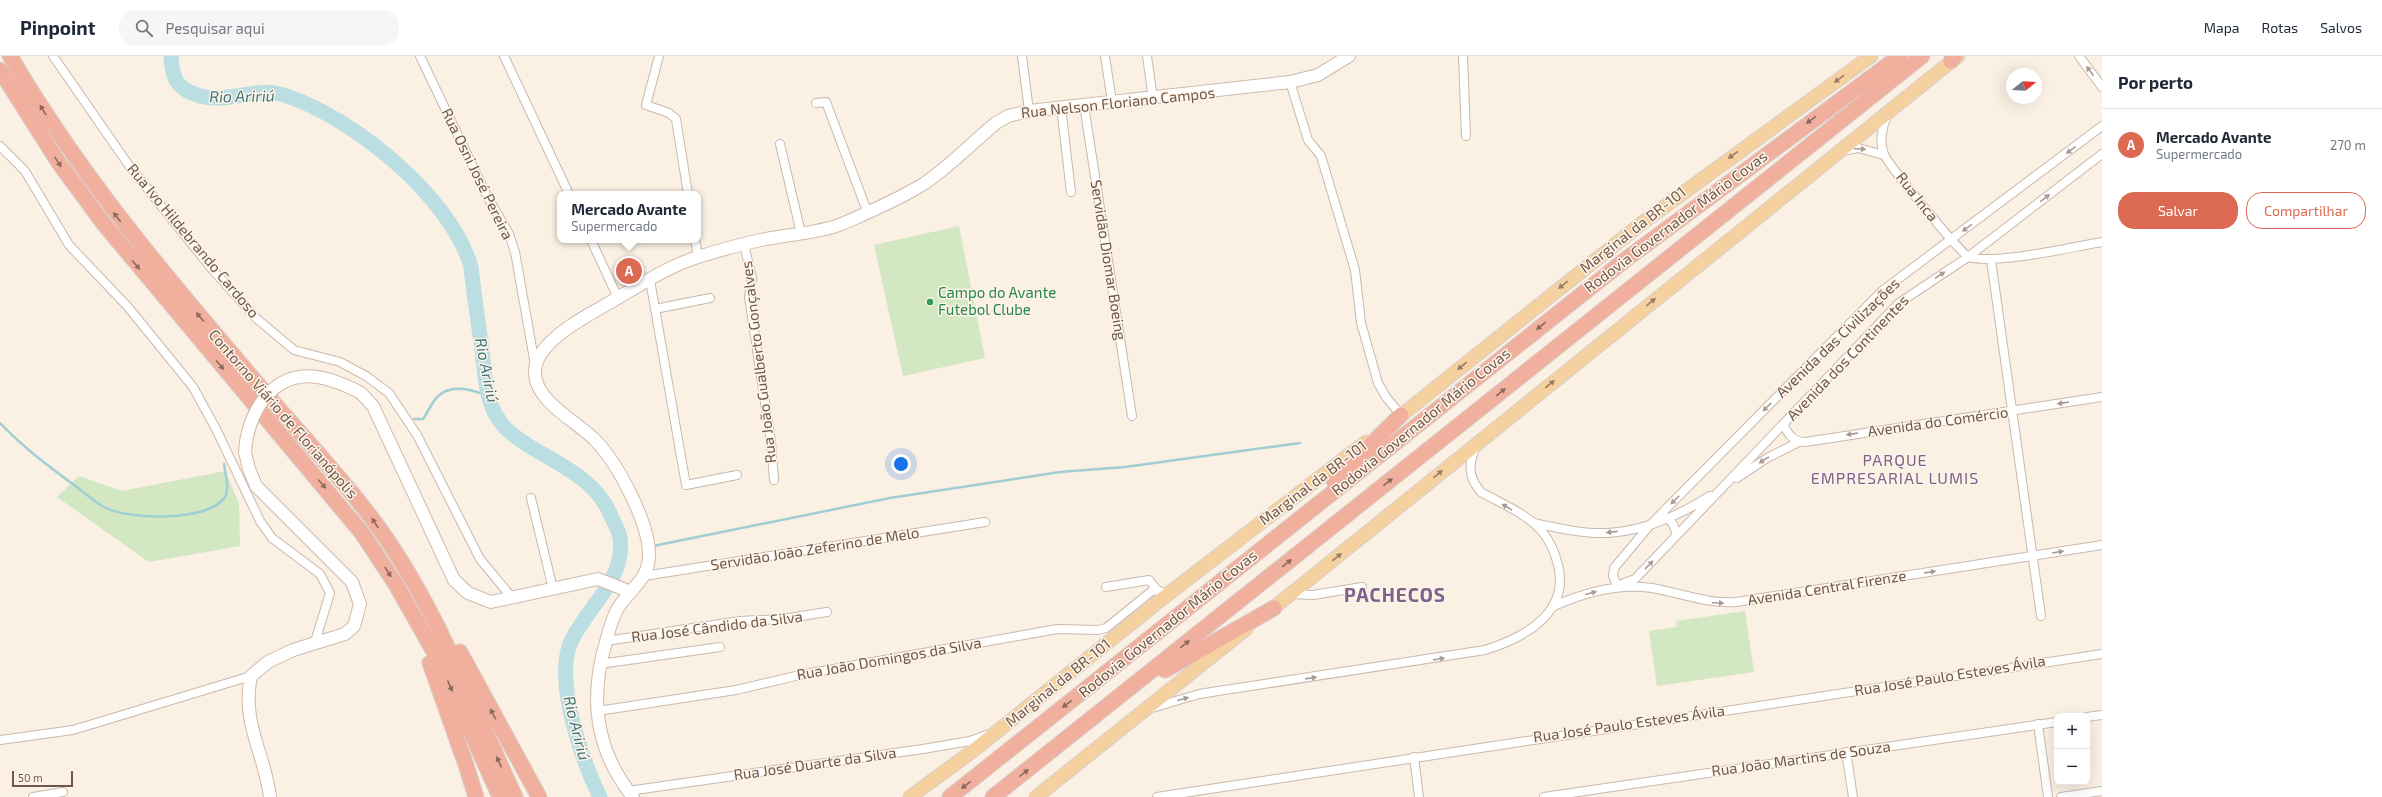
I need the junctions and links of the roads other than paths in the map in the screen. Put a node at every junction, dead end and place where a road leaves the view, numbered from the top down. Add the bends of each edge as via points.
1 (10, 56) edge
2 (53, 56) edge
3 (420, 56) edge
4 (504, 56) edge
5 (659, 56) edge
6 (1022, 56) edge
7 (1105, 56) edge
8 (1147, 56) edge
9 (1349, 56) edge
10 (1463, 56) edge
11 (1871, 56) edge
12 (1900, 56) edge
13 (1922, 56) edge
14 (2079, 56) edge
15 (1955, 58) edge
16 (0, 70) edge
17 (1290, 82) junction
18 (2102, 86) edge
19 (1153, 99) junction
20 (1112, 102) junction
21 (816, 103) dead end
22 (1084, 105) junction
23 (1061, 107) junction
24 (1030, 111) junction
25 (1888, 111) junction
26 (2102, 126) edge
27 (1466, 136) dead end
28 (780, 144) dead end
29 (0, 146) edge
30 (1837, 152) junction
31 (2102, 154) edge
32 (1884, 155) junction
33 (568, 191) edge
34 (688, 191) edge
35 (1071, 192) dead end
36 (867, 211) junction
37 (801, 233) junction
38 (1951, 240) junction
39 (2102, 242) edge
40 (592, 243) edge
41 (696, 243) edge
42 (744, 244) junction
43 (698, 256) junction
44 (1968, 257) junction
45 (1991, 260) junction
46 (650, 280) junction
47 (618, 298) junction
48 (710, 298) dead end
49 (655, 309) junction
50 (535, 366) junction
51 (2102, 397) edge
52 (2012, 411) junction
53 (1401, 415) junction
54 (1132, 416) dead end
55 (1783, 424) junction
56 (1480, 440) junction
57 (1799, 442) junction
58 (737, 475) dead end
59 (774, 480) dead end
60 (1720, 490) junction
61 (531, 498) dead end
62 (1667, 518) junction
63 (985, 522) dead end
64 (1534, 523) junction
65 (1650, 525) junction
66 (1558, 528) junction
67 (1677, 535) junction
68 (1273, 540) junction
69 (1550, 544) junction
70 (389, 545) junction
71 (2102, 545) edge
72 (2033, 556) junction
73 (644, 576) junction
74 (1560, 582) junction
75 (1617, 586) junction
76 (1106, 587) dead end
77 (1362, 587) dead end
78 (552, 589) junction
79 (626, 590) junction
80 (1162, 592) junction
81 (1291, 594) junction
82 (1572, 598) junction
83 (513, 599) junction
84 (1554, 606) junction
85 (1274, 608) junction
86 (827, 612) dead end
87 (2041, 616) dead end
88 (424, 633) junction
89 (606, 641) junction
90 (315, 642) junction
91 (720, 647) dead end
92 (2102, 654) edge
93 (600, 664) junction
94 (251, 676) junction
95 (1122, 695) junction
96 (1145, 710) junction
97 (598, 711) junction
98 (2102, 715) edge
99 (2090, 717) edge
100 (2054, 722) edge
101 (2038, 724) junction
102 (999, 730) junction
103 (0, 740) edge
104 (1846, 752) junction
105 (1414, 757) junction
106 (2102, 791) edge
107 (63, 792) dead end
108 (631, 794) edge
109 (33, 797) edge
110 (270, 797) edge
111 (476, 797) edge
112 (500, 797) edge
113 (515, 797) edge
114 (539, 797) edge
115 (910, 797) edge
116 (950, 797) edge
117 (993, 797) edge
118 (1036, 797) edge
119 (1157, 797) edge
120 (1419, 797) edge
121 (1544, 797) edge
122 (1852, 797) edge
123 (2048, 797) edge
124 (2061, 797) edge

70 -> 1 highway, Contorno Viário de Florianópolis via 353,495 179,293 116,215 55,129
2 - 83 street, Rua Ivo Hildebrando Cardoso via 135,172 212,269 256,318 294,350 340,362 366,376 389,393 417,435 480,559
3 - 50 street, Rua Osni José Pereira via 486,194 509,234 515,252
4 - 33 street
5 - 34 street via 646,105 669,113 676,119
6 - 24 street
7 - 20 street
8 - 19 street
9 - 17 street, Rua Nelson Floriano Campos via 1318,75
10 - 27 street
11 -> 53 main road, Marginal da BR-101 via 1642,223
12 -> 68 highway, Rodovia Governador Mário Covas via 1625,260
95 -> 13 highway, Rodovia Governador Mário Covas
18 -> 14 street
15 - 25 main road
16 -> 88 highway, Contorno Viário de Florianópolis via 55,157 104,224 362,533
17 - 19 street, Rua Nelson Floriano Campos
17 - 53 street via 1308,140 1321,156 1355,270 1362,323 1378,384 1388,401
19 - 20 street, Rua Nelson Floriano Campos
20 - 22 street, Rua Nelson Floriano Campos
21 - 36 street via 826,102
22 - 23 street, Rua Nelson Floriano Campos
22 - 54 street, Servidão Diomar Boeing
23 - 24 street, Rua Nelson Floriano Campos
23 - 35 street
24 - 36 street, Rua Nelson Floriano Campos via 1002,119 925,183
25 - 30 main road
25 - 32 street via 1882,134
26 -> 38 street, Avenida das Civilizações
28 - 37 street
29 - 90 street via 25,171 69,245 128,307 193,387 260,521 272,538 320,574 330,593
30 -> 32 street via 1858,148
56 -> 30 main road
44 -> 31 street, Avenida dos Continentes
32 - 38 street, Rua Inca
36 - 37 street, Rua Nelson Floriano Campos via 832,228
37 - 42 street, Rua Nelson Floriano Campos
38 - 44 street, Rua Inca
38 -> 65 street, Avenida das Civilizações via 1882,291
39 - 45 street
40 - 47 street
41 - 43 street
42 - 43 street, Rua Nelson Floriano Campos
42 - 59 street, Rua João Gualberto Gonçalves via 752,278 749,297 771,442
43 - 46 street, Rua Nelson Floriano Campos
44 - 45 street
55 -> 44 street, Avenida dos Continentes via 1899,303
45 - 52 street
46 - 47 street, Rua Nelson Floriano Campos
46 - 49 street
47 - 50 street, Rua Nelson Floriano Campos via 560,333 545,349
48 - 49 street
49 - 58 street via 686,485
50 - 73 street via 535,378 542,393 598,442 626,488 641,519 649,545 649,562
51 -> 52 street, Avenida do Comércio
52 -> 57 street, Avenida do Comércio
52 - 72 street
53 - 68 highway
53 - 80 main road, Marginal da BR-101
55 - 57 street via 1791,437
55 - 60 street, Avenida dos Continentes
64 -> 56 street via 1481,492 1475,484 1469,466
81 -> 56 main road
57 -> 60 street, Avenida do Comércio via 1767,458
60 - 62 street
60 - 67 street, Avenida dos Continentes
61 - 78 street
62 - 65 street
62 - 67 street via 1675,527
63 - 73 street, Servidão João Zeferino de Melo
64 - 66 street
64 - 69 street
65 -> 66 street via 1608,533
65 - 75 street, Avenida das Civilizações via 1614,568 1613,576
66 - 69 street
75 -> 67 street, Avenida dos Continentes via 1635,579
68 -> 116 highway, Rodovia Governador Mário Covas
69 - 74 street via 1556,556
113 -> 70 highway, Contorno Viário de Florianópolis via 434,620
114 -> 70 highway via 433,600 405,557
72 -> 71 street, Avenida Central Firenze
75 -> 72 street, Avenida Central Firenze via 1652,588 1704,601 1736,602
72 - 87 street
73 - 79 street
74 - 82 street via 1563,592
74 - 84 street
82 -> 75 street, Avenida Central Firenze
76 - 80 street via 1148,580
77 - 81 street via 1313,595
78 - 79 street via 602,580
78 - 83 street
79 - 89 street
80 - 97 street, Rua João Domingos da Silva via 1152,591 1106,628 1098,630 1057,629 800,675 736,690
80 - 102 main road, Marginal da BR-101
81 - 85 main road
82 - 84 street, Avenida Central Firenze
83 - 90 street, bridge via 491,602 468,593 454,580 373,406 361,393 343,384 316,376 302,376 287,380 269,393 256,410 245,452 248,469 256,486 352,582 358,594 360,604 354,626 345,634
96 -> 84 street via 1199,694 1485,650 1506,644 1532,629
85 - 95 highway
85 - 96 main road
86 - 89 street, Rua José Cândido da Silva via 782,619 740,621
88 - 111 highway via 426,652
88 -> 112 highway, Contorno Viário de Florianópolis
89 - 93 street
90 - 94 street via 268,662
91 - 93 street
92 - 105 street, Rua José Paulo Esteves Ávila
93 - 97 street via 597,682
94 - 103 street via 73,730
94 - 110 street via 251,728
117 -> 95 highway, Rodovia Governador Mário Covas
96 - 118 main road
97 - 108 street via 609,758
98 - 99 street
100 - 101 street, Rua João Martins de Souza
101 - 104 street, Rua João Martins de Souza
101 - 123 street
102 - 108 street, Rua José Duarte da Silva via 970,741
102 - 115 main road, Marginal da BR-101
104 - 121 street, Rua João Martins de Souza
104 - 122 street
105 - 119 street, Rua José Paulo Esteves Ávila
105 - 120 street
106 - 124 street
107 - 109 street

